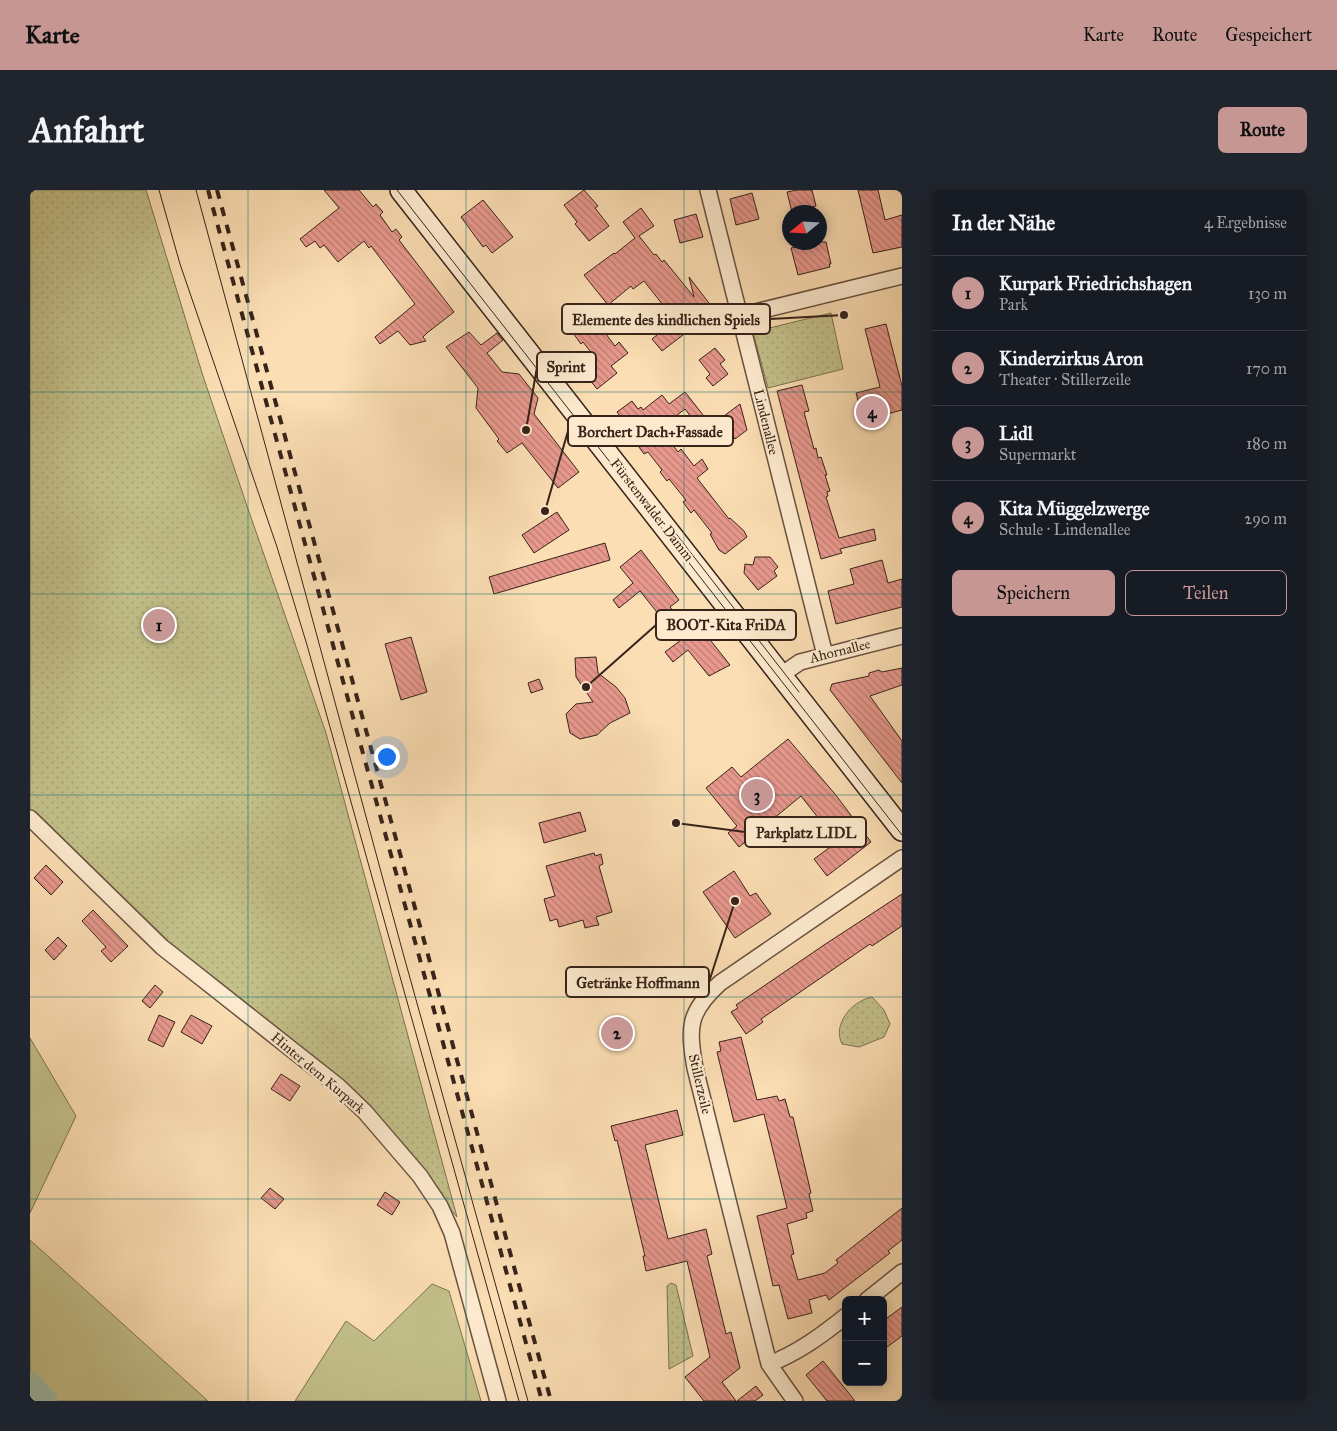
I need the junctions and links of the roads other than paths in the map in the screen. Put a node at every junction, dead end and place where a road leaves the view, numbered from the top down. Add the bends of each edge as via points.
1 (401, 190) edge
2 (708, 190) edge
3 (902, 276) edge
4 (739, 316) junction
5 (902, 636) edge
6 (825, 655) junction
7 (781, 675) junction
8 (30, 818) edge
9 (902, 830) edge
10 (902, 858) edge
11 (902, 1272) edge
12 (872, 1296) edge
13 (842, 1319) edge
14 (769, 1364) junction
15 (498, 1401) edge
16 (796, 1401) edge

1 - 7 main road, Fürstenwalder Damm
2 - 4 street, Lindenallee
3 - 4 street
4 - 6 street, Lindenallee
5 - 6 street, Ahornallee
6 - 7 street, Ahornallee via 800,662
7 - 9 main road, Fürstenwalder Damm
8 - 15 street, Hinter dem Kurpark via 162,947 338,1086 420,1176 440,1206 452,1233
10 - 14 street, Stillerzeile via 720,983 697,1009 691,1027 695,1068
11 - 12 street
13 - 14 street via 813,1341
14 - 16 street, Stillerzeile

